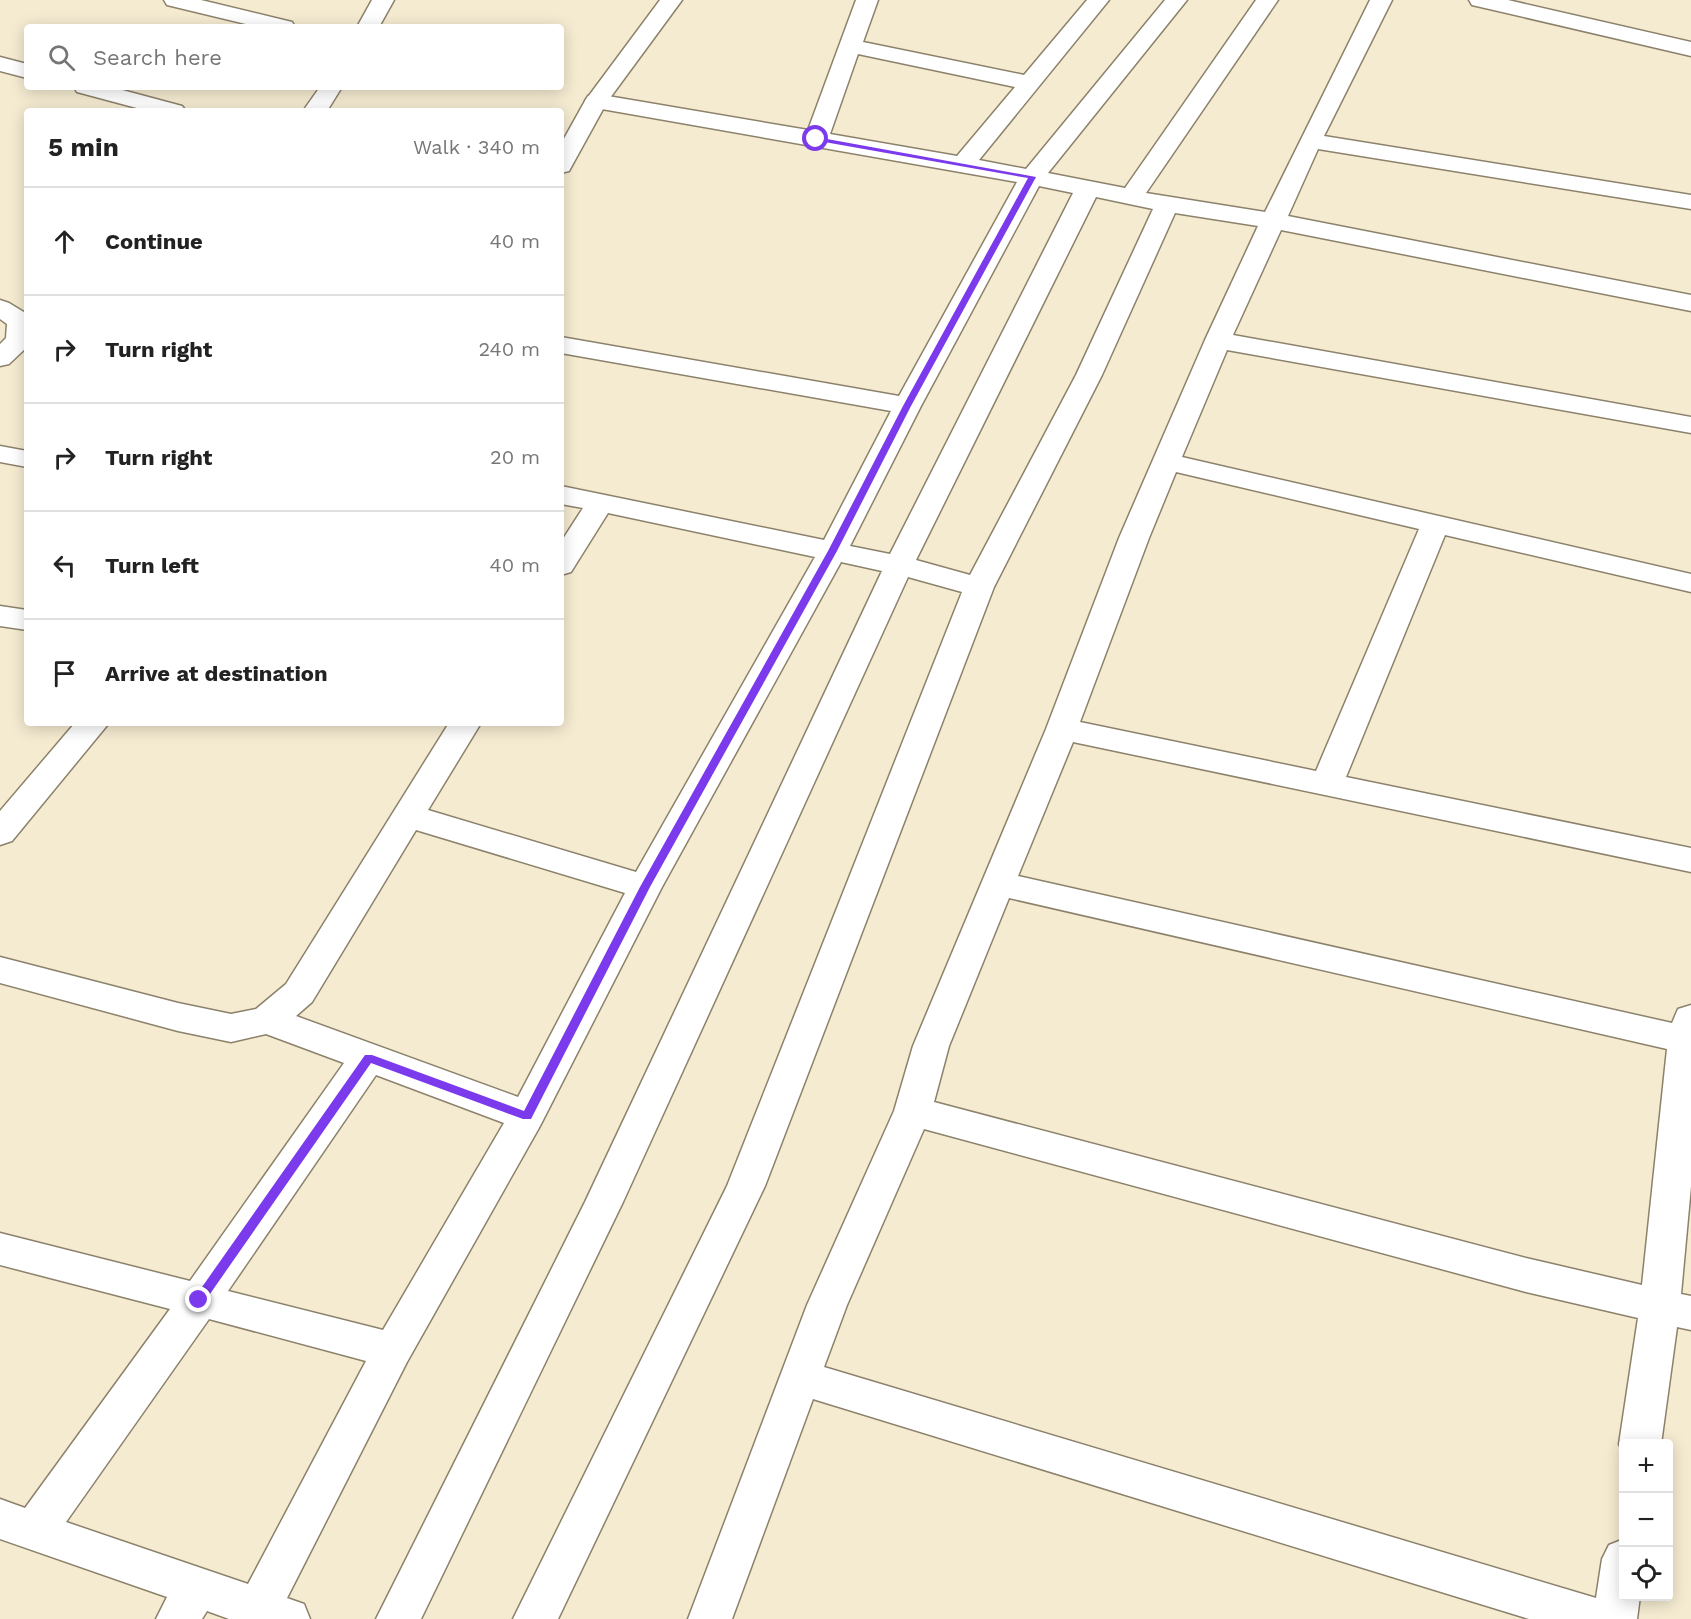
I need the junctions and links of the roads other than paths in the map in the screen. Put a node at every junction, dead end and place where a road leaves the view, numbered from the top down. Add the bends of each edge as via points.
1 (175, 0) edge
2 (383, 0) edge
3 (671, 0) edge
4 (867, 0) edge
5 (1098, 0) edge
6 (1176, 0) edge
7 (1267, 0) edge
8 (1381, 0) edge
9 (1480, 0) edge
10 (272, 24) edge
11 (370, 24) edge
12 (850, 46) junction
13 (1691, 49) edge
14 (0, 64) edge
15 (24, 70) edge
16 (1029, 83) junction
17 (96, 90) edge
18 (329, 90) edge
19 (596, 101) junction
20 (163, 108) edge
21 (317, 108) edge
22 (816, 139) junction
23 (1310, 141) junction
24 (564, 160) edge
25 (963, 164) junction
26 (1032, 177) junction
27 (1088, 188) junction
28 (1131, 197) junction
29 (1691, 202) edge
30 (1167, 204) junction
31 (1275, 221) junction
32 (1691, 303) edge
33 (0, 309) edge
34 (1218, 339) junction
35 (564, 346) edge
36 (0, 358) edge
37 (907, 406) junction
38 (1691, 425) edge
39 (0, 454) edge
40 (24, 458) edge
41 (1167, 462) junction
42 (564, 496) edge
43 (600, 503) junction
44 (1435, 525) junction
45 (832, 551) junction
46 (564, 561) edge
47 (899, 565) junction
48 (1691, 583) edge
49 (979, 587) junction
50 (0, 616) edge
51 (24, 620) edge
52 (90, 726) edge
53 (463, 726) edge
54 (1062, 729) junction
55 (1327, 784) junction
56 (408, 816) junction
57 (0, 833) edge
58 (1691, 860) edge
59 (997, 883) junction
60 (645, 887) junction
61 (0, 970) edge
62 (267, 1020) junction
63 (1689, 1029) edge
64 (368, 1058) junction
65 (913, 1111) junction
66 (527, 1116) junction
67 (0, 1249) edge
68 (199, 1300) junction
69 (1675, 1310) edge
70 (393, 1350) junction
71 (800, 1377) junction
72 (1641, 1439) edge
73 (17, 1525) edge
74 (1619, 1589) edge
75 (187, 1603) edge
76 (273, 1614) edge
77 (398, 1619) edge
78 (535, 1619) edge
79 (710, 1619) edge
80 (1597, 1619) edge
81 (1615, 1619) edge

1 - 10 street
2 - 11 street
3 - 19 street
4 - 12 street
5 - 16 street
6 - 26 street
7 - 28 street
8 - 23 street
9 - 13 street
12 - 16 street
12 - 22 street
14 - 15 street
16 - 25 street
17 - 20 street
18 - 21 street
19 - 22 street
19 - 24 street
22 - 25 street
23 - 29 street
23 - 31 street
25 - 26 street
26 - 27 street
26 - 37 street
27 - 28 street
27 - 47 street
28 - 30 street
30 - 31 street
30 - 49 street via 1089,375
31 - 32 street
31 - 34 street
33 - 36 street via 20,321 19,340
34 - 38 street
34 - 41 street
35 - 37 street
37 - 45 street
39 - 40 street
41 - 44 street
41 - 54 street
42 - 43 street
43 - 45 street
43 - 46 street
44 - 48 street
44 - 55 street
45 - 47 street
45 - 60 street
47 - 49 street
47 - 77 street via 604,1202
49 - 78 street via 746,1186
50 - 51 street
52 - 57 street
53 - 56 street
54 - 55 street
54 - 59 street
55 - 58 street
56 - 60 street
56 - 62 street via 299,993
59 - 63 street
59 - 65 street via 931,1046
60 - 66 street
61 - 62 street via 231,1028
62 - 64 street
63 - 69 street
64 - 66 street
64 - 68 street
65 - 69 street via 1514,1272
65 - 71 street via 827,1305
66 - 70 street
67 - 68 street
68 - 70 street
68 - 73 street
69 - 72 street
70 - 76 street
71 - 79 street
71 - 80 street
73 - 75 street
74 - 81 street
75 - 76 street

